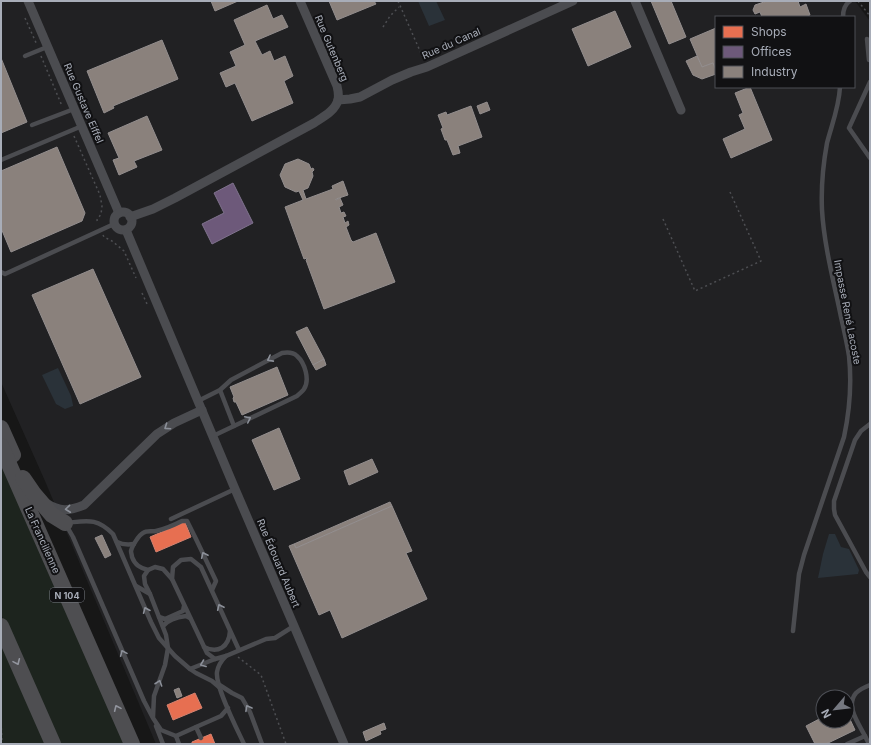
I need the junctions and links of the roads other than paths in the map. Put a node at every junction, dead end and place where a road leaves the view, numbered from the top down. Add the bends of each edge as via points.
1 (28, 1) edge
2 (300, 1) edge
3 (572, 1) edge
4 (634, 1) edge
5 (850, 1) edge
6 (843, 16) edge
7 (867, 39) dead end
8 (48, 47) junction
9 (25, 56) dead end
10 (870, 60) edge
11 (870, 82) edge
12 (840, 88) edge
13 (337, 102) junction
14 (74, 109) junction
15 (681, 110) dead end
16 (32, 125) dead end
17 (82, 126) junction
18 (870, 158) edge
19 (1, 160) edge
20 (119, 213) junction
21 (130, 217) junction
22 (114, 224) junction
23 (126, 230) junction
24 (1, 272) edge
25 (220, 390) junction
26 (198, 401) junction
27 (202, 410) junction
28 (870, 424) edge
29 (234, 426) junction
30 (1, 428) edge
31 (212, 436) junction
32 (1, 446) edge
33 (235, 489) junction
34 (41, 502) junction
35 (171, 519) dead end
36 (65, 523) junction
37 (117, 542) junction
38 (134, 544) junction
39 (123, 556) junction
40 (133, 559) junction
41 (148, 570) junction
42 (870, 576) edge
43 (172, 579) junction
44 (136, 586) junction
45 (212, 590) junction
46 (150, 594) junction
47 (184, 606) junction
48 (159, 617) junction
49 (190, 618) junction
50 (1, 626) edge
51 (163, 626) junction
52 (294, 626) junction
53 (230, 631) junction
54 (793, 631) dead end
55 (204, 647) junction
56 (168, 648) junction
57 (239, 650) junction
58 (226, 656) junction
59 (216, 659) junction
60 (190, 669) junction
61 (219, 685) junction
62 (870, 685) edge
63 (228, 708) junction
64 (153, 718) junction
65 (196, 727) junction
66 (176, 736) junction
67 (865, 736) junction
68 (201, 738) dead end
69 (52, 744) edge
70 (132, 744) edge
71 (164, 744) edge
72 (179, 744) edge
73 (244, 744) edge
74 (262, 744) edge
75 (344, 744) edge
76 (847, 744) edge
77 (869, 744) edge

1 - 8 street, Rue Gustave Eiffel
2 - 13 street, Rue Gutenberg via 335,79 339,94
3 - 13 street, Rue du Canal via 427,67 392,80 360,98
4 - 15 street
5 - 6 lane via 843,10
7 - 10 lane
8 - 9 lane
8 - 14 street, Rue Gustave Eiffel
11 - 18 lane via 849,128
12 - 54 lane, Impasse René Lacoste via 822,177 822,211 849,355 850,399 844,437 799,574
13 - 21 street via 327,114 295,134 175,198
14 - 16 lane
14 - 17 street, Rue Gustave Eiffel
17 - 19 lane
17 - 20 street, Rue Gustave Eiffel
20 - 21 street
20 - 22 street via 114,218
21 - 23 street via 131,223
22 - 23 street via 119,229
22 - 24 lane via 5,274
23 - 26 street, Rue Édouard Aubert
25 - 26 lane
25 - 29 lane
29 -> 25 lane via 297,396 306,384 304,366 293,353 282,353 232,380
26 - 27 street, Rue Édouard Aubert
27 - 31 street, Rue Édouard Aubert
27 -> 34 street via 157,434 84,504 73,510 61,510
28 - 42 lane via 854,440 834,501 834,510
29 - 31 lane
30 - 34 highway via 24,480
31 - 33 street, Rue Édouard Aubert
70 -> 32 highway, La Francilienne / N 104
33 - 35 lane
33 - 52 street, Rue Édouard Aubert
34 - 36 highway
36 - 37 lane via 86,520 97,523 114,534
64 -> 36 lane
37 - 38 lane
37 - 39 lane
38 - 40 lane via 131,551
45 -> 38 lane via 216,581 187,521 143,533
39 - 40 lane
39 - 44 lane
40 - 41 lane via 142,569
41 - 43 lane via 155,567 163,568
41 - 46 lane via 144,576
43 - 45 lane via 173,567 181,560 191,559 201,567
43 - 47 lane
44 - 46 lane
56 -> 44 lane via 159,638
53 -> 45 lane
46 - 48 lane
47 - 48 lane via 180,613 165,619
47 - 49 lane
48 - 51 lane
49 - 51 lane via 182,617
49 - 55 lane
50 -> 69 highway
51 - 56 lane
52 - 57 lane via 275,638
52 - 75 street, Rue Édouard Aubert
53 - 55 lane via 228,642 218,650
53 - 57 lane
55 - 59 lane via 207,653
56 - 60 lane
64 -> 56 lane via 154,696
57 - 58 lane
58 - 59 lane
58 - 61 lane via 220,662 216,673
59 -> 60 lane
60 - 61 lane
61 - 63 lane
74 -> 61 lane via 242,698
62 - 67 lane via 856,693 852,705
63 - 65 lane via 221,716
63 - 73 lane
64 - 66 lane via 161,730
64 - 71 lane
65 - 66 lane
65 - 68 lane
66 - 72 lane
67 - 76 lane
67 - 77 lane

